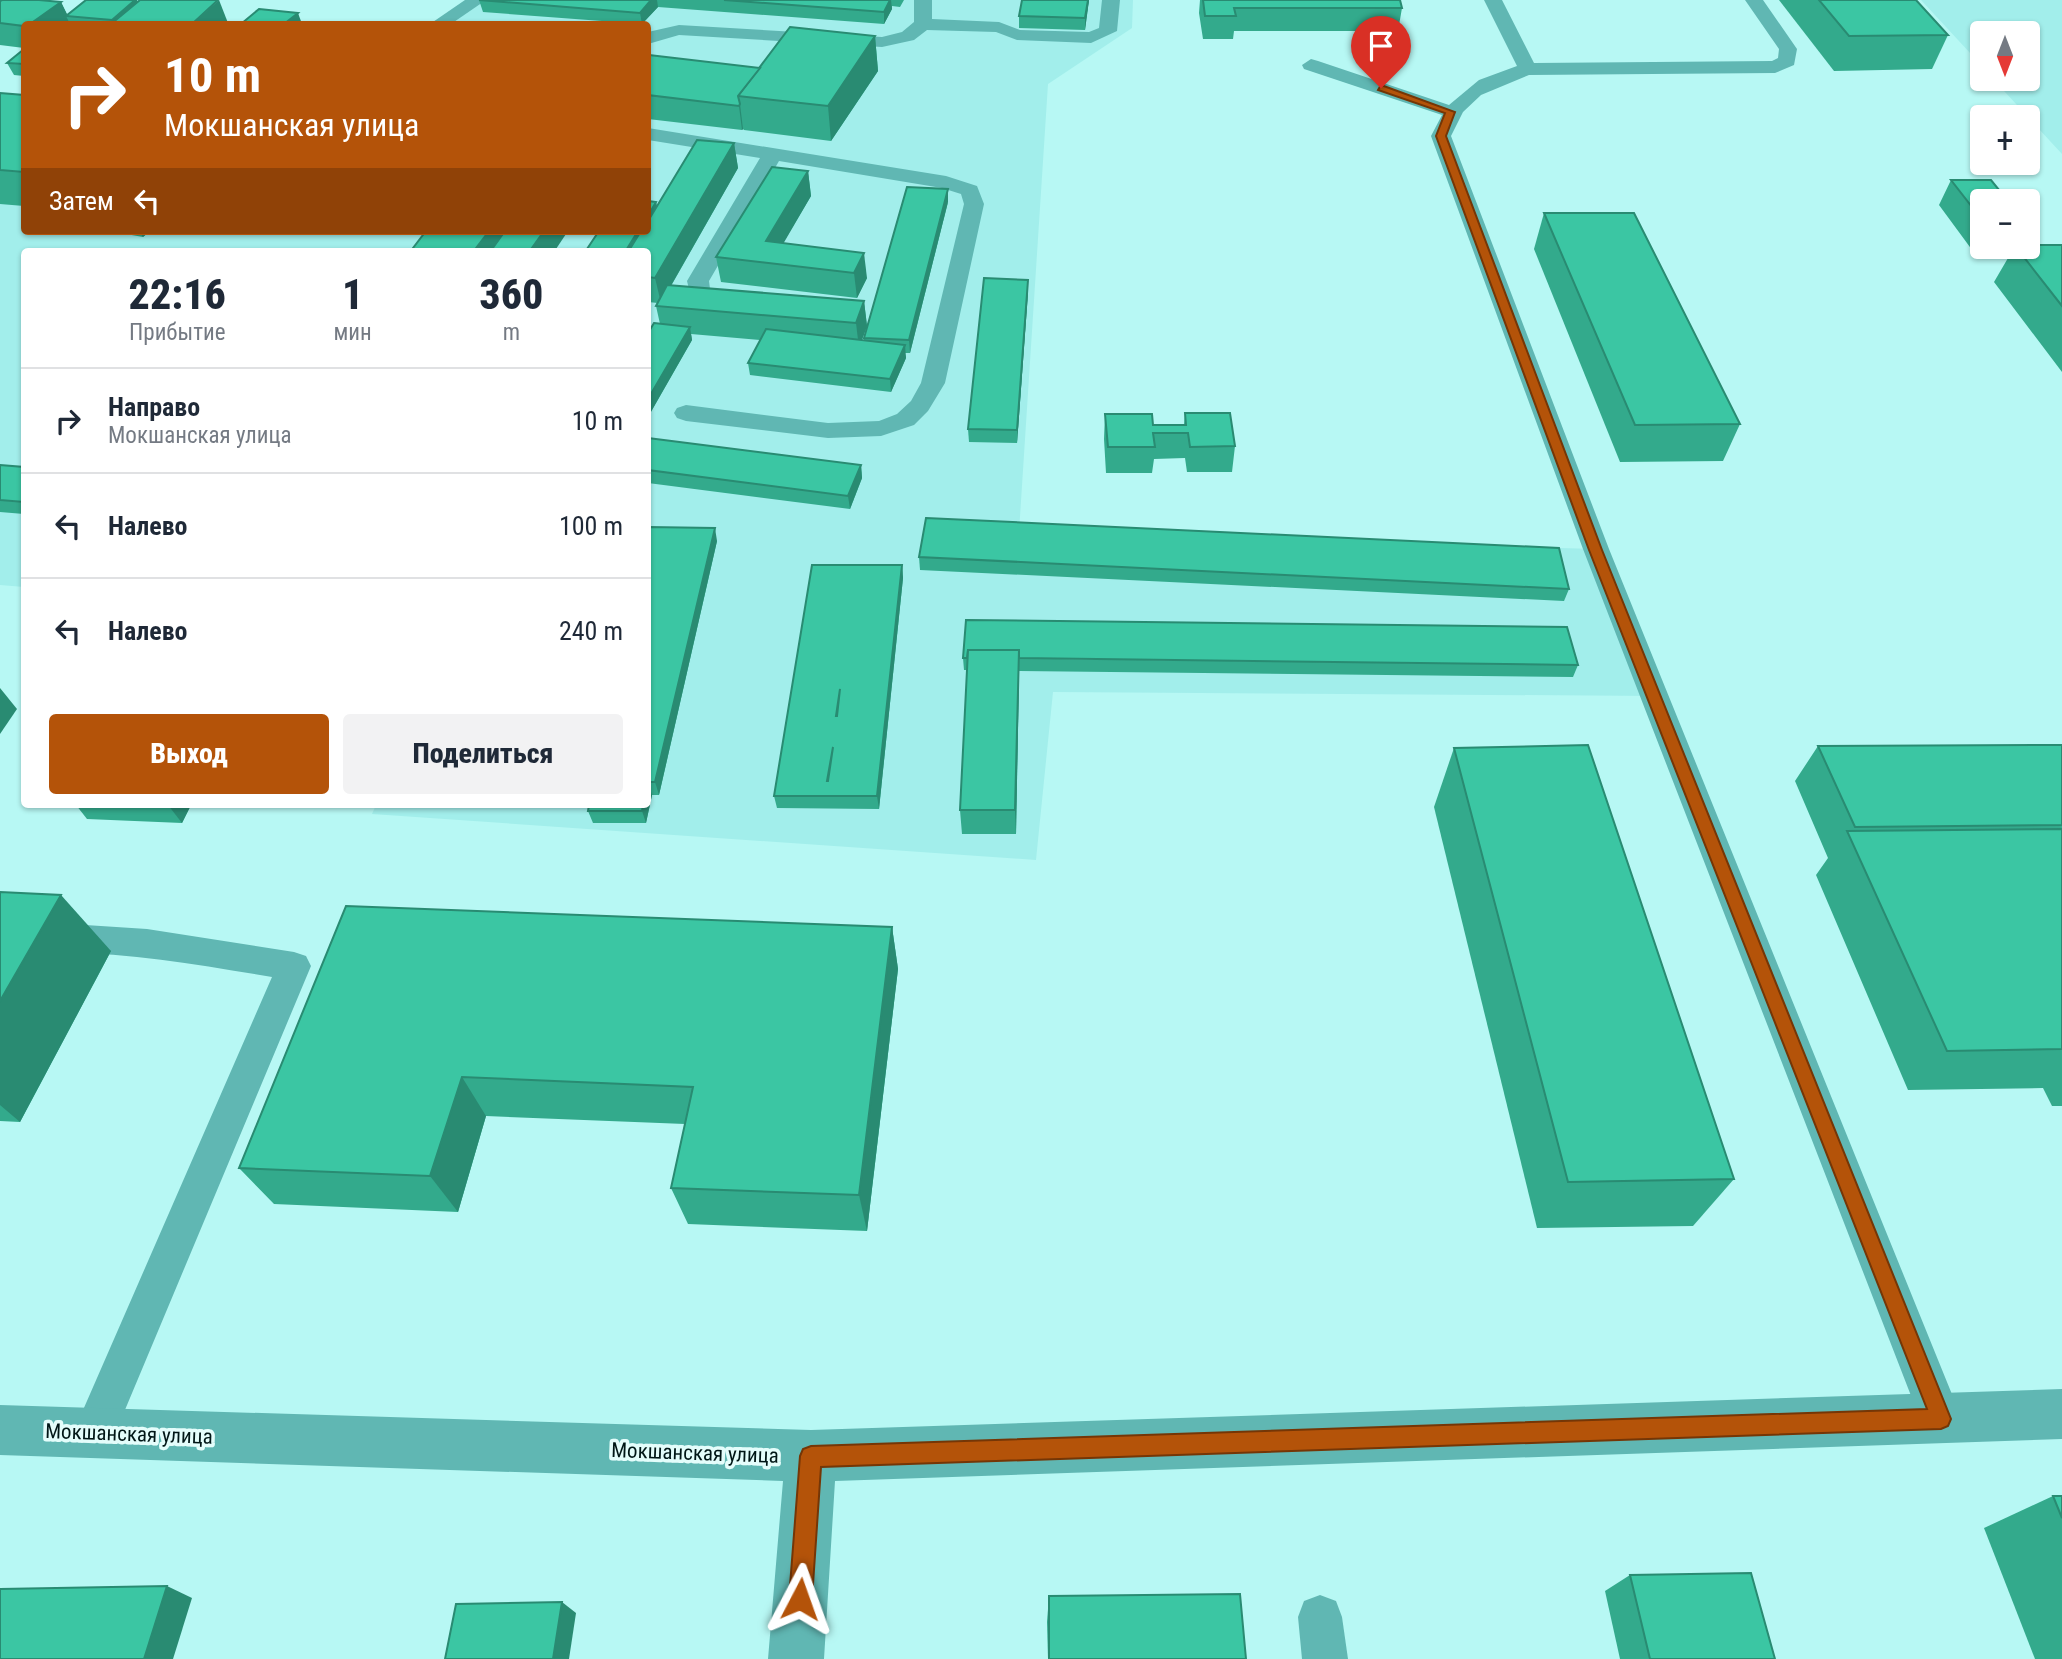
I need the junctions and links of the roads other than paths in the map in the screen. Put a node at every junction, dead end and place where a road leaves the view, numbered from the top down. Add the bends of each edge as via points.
1 (477, 0) edge
2 (923, 0) edge
3 (1111, 0) edge
4 (1493, 0) edge
5 (1754, 0) edge
6 (444, 21) edge
7 (923, 24) junction
8 (651, 37) edge
9 (1311, 65) dead end
10 (1528, 69) junction
11 (1451, 112) junction
12 (651, 135) edge
13 (773, 154) junction
14 (765, 304) edge
15 (686, 413) dead end
16 (0, 943) edge
17 (2062, 1414) edge
18 (1941, 1419) junction
19 (0, 1430) edge
20 (94, 1433) junction
21 (811, 1456) junction
22 (796, 1659) edge

1 - 6 lane
2 - 7 lane
3 - 7 lane via 1108,31 1091,38 1017,35 1001,20
4 - 10 lane
5 - 10 lane via 1788,49 1787,61 1775,66
7 - 8 lane via 908,36 882,42 679,30
9 - 11 lane
10 - 11 lane via 1472,92
11 - 18 lane via 1441,136 1596,550
12 - 13 lane
13 - 14 lane via 698,281 699,292 712,298
13 - 15 lane via 946,182 970,190 974,204 933,383 919,410 898,424 860,433
16 - 20 lane via 27,938 140,943 294,966
17 - 18 street, Мокшанская улица
18 - 21 street, Мокшанская улица
19 - 20 street, Мокшанская улица
20 - 21 street, Мокшанская улица
21 - 22 street

